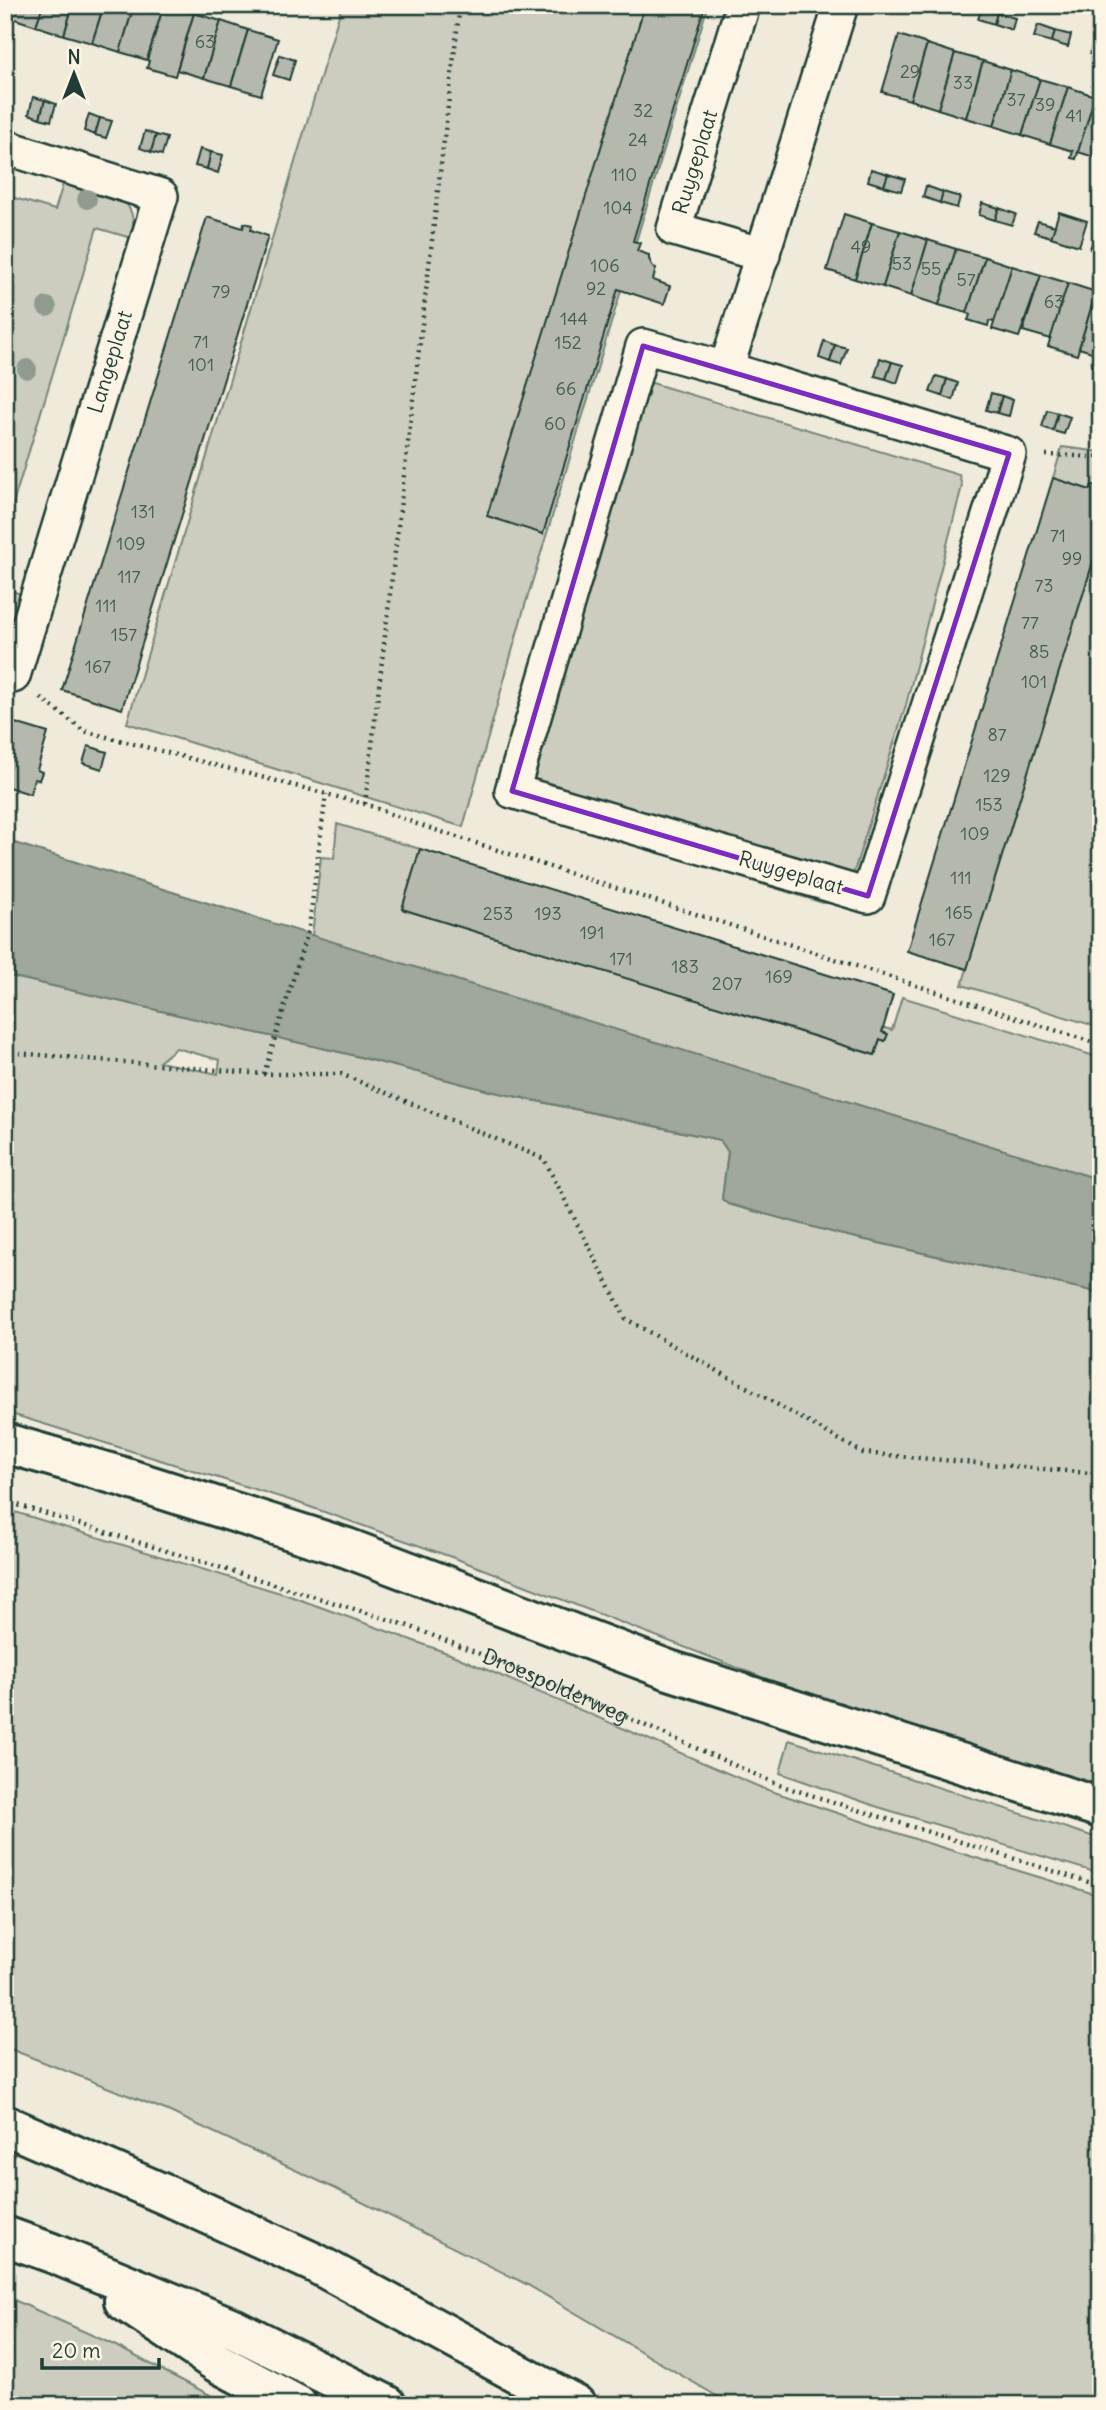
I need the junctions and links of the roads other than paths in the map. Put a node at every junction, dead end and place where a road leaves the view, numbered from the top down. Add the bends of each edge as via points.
1 (743, 5) edge
2 (841, 5) edge
3 (5, 147) edge
4 (763, 255) junction
5 (726, 369) junction
6 (9, 675) edge
7 (5, 1443) edge
8 (1101, 1808) edge
9 (5, 2125) edge
10 (5, 2236) edge
11 (52, 2253) junction
12 (486, 2358) junction
13 (297, 2405) edge
14 (387, 2405) edge
15 (559, 2405) edge
16 (576, 2405) edge

1 - 4 street, Ruygeplaat via 674,229
2 - 4 street
3 - 6 street, Langeplaat via 161,196
4 - 5 street
5 - 5 street, Ruygeplaat via 1009,454 867,896 512,791 643,346
7 - 8 main road via 347,1548 669,1670
9 - 12 main road via 315,2263
10 - 11 main road
11 - 13 main road via 216,2362
11 - 14 main road via 233,2328
12 - 15 main road
12 - 16 main road

